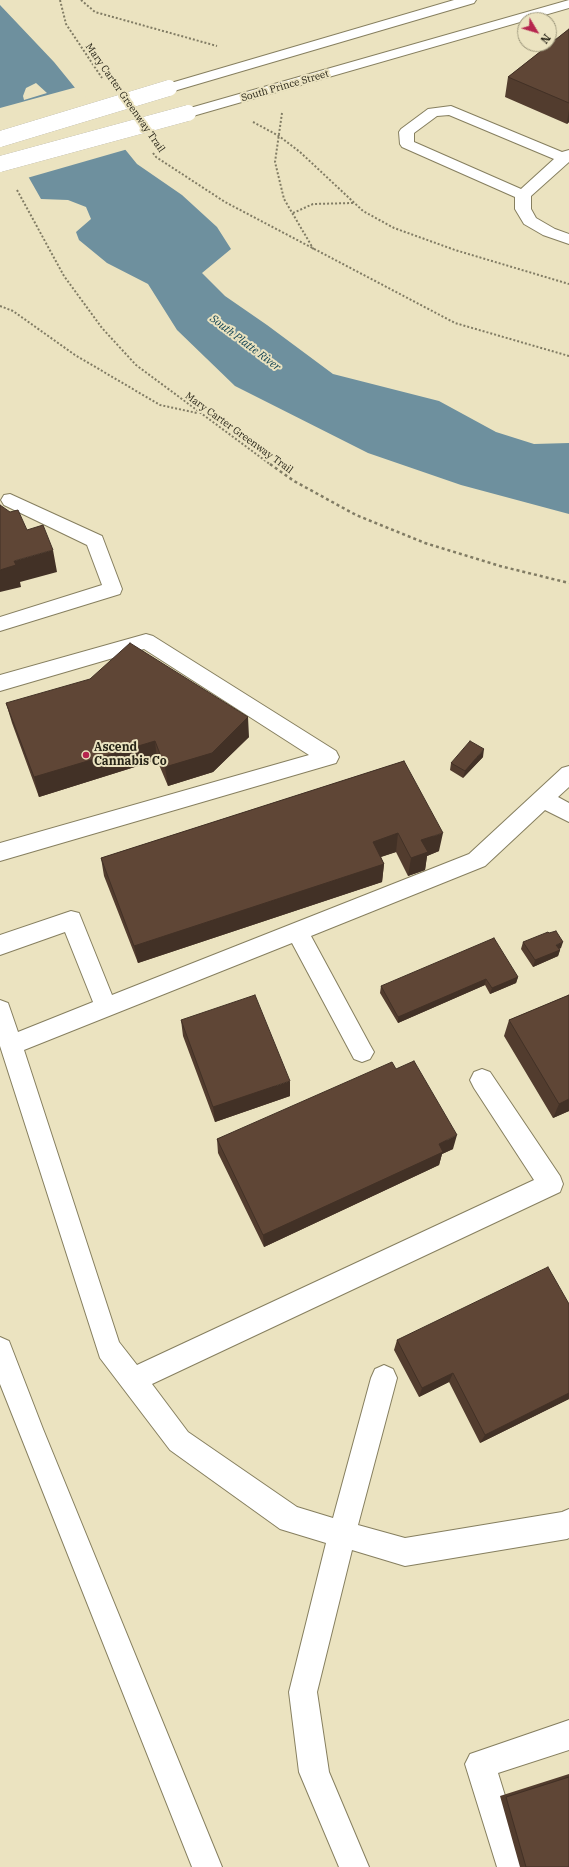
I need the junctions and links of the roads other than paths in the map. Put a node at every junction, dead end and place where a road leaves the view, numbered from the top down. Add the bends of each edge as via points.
1 (469, 0) edge
2 (569, 4) edge
3 (0, 139) edge
4 (567, 156) edge
5 (0, 164) edge
6 (523, 195) junction
7 (569, 240) edge
8 (10, 500) dead end
9 (0, 624) edge
10 (0, 683) edge
11 (569, 774) edge
12 (543, 799) junction
13 (569, 813) edge
14 (0, 852) edge
15 (297, 932) junction
16 (0, 945) edge
17 (106, 1007) junction
18 (0, 1010) edge
19 (11, 1045) junction
20 (362, 1052) dead end
21 (482, 1080) dead end
22 (0, 1350) edge
23 (384, 1378) dead end
24 (133, 1380) junction
25 (569, 1523) edge
26 (342, 1534) junction
27 (569, 1735) edge
28 (207, 1867) edge
29 (354, 1867) edge
30 (512, 1867) edge

1 - 3 main road, bridge via 422,8
2 - 5 main road, South Prince Street, bridge
4 - 6 main road
4 - 6 main road via 451,110 433,112 406,132 407,144
6 - 7 main road via 523,209 530,221
8 - 9 main road via 95,541 113,589
10 - 14 main road via 146,641 329,758
11 - 12 main road
12 - 13 main road
12 - 15 main road via 477,860
15 - 17 main road
15 - 20 main road
16 - 17 main road via 71,920
17 - 19 main road
18 - 19 main road
19 - 24 main road via 109,1349
21 - 24 main road via 552,1184
22 - 28 main road
23 - 26 main road
24 - 26 main road via 179,1441 290,1519
25 - 26 main road via 404,1552
26 - 29 main road via 303,1692 314,1772
27 - 30 main road via 480,1764

